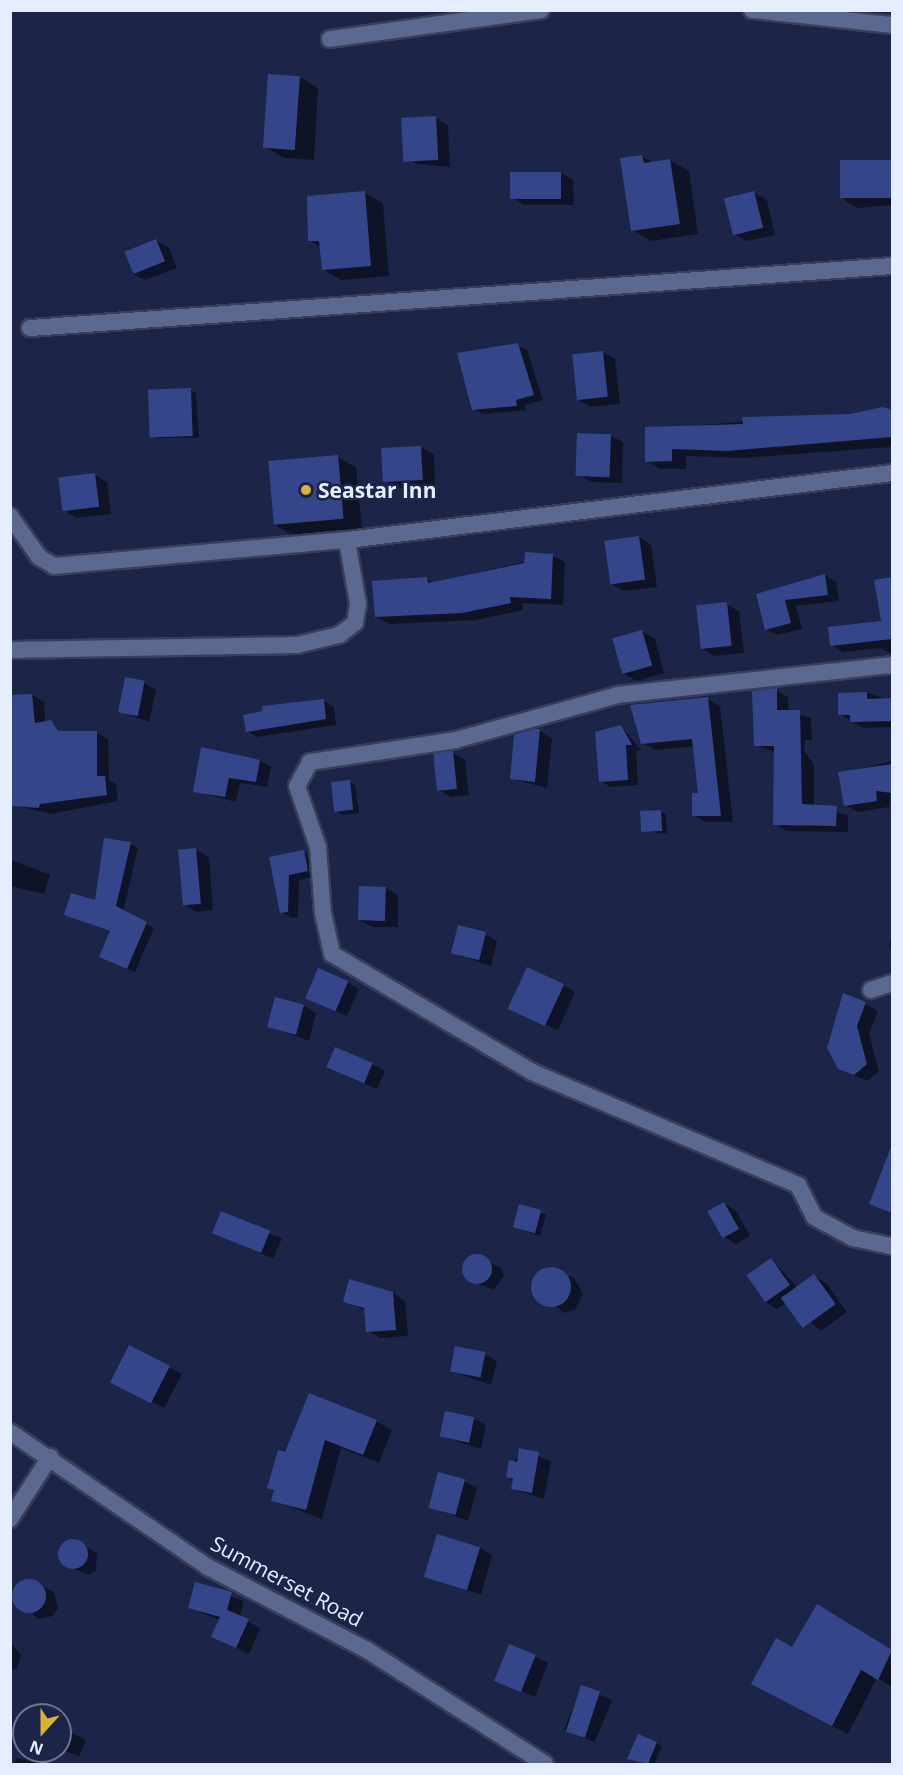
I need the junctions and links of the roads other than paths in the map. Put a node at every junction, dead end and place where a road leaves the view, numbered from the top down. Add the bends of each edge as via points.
1 (541, 10) edge
2 (752, 10) edge
3 (892, 25) edge
4 (330, 39) dead end
5 (892, 266) edge
6 (30, 328) dead end
7 (892, 473) edge
8 (10, 516) edge
9 (347, 540) junction
10 (10, 650) edge
11 (892, 665) edge
12 (892, 983) edge
13 (871, 990) dead end
14 (892, 1246) edge
15 (10, 1432) edge
16 (50, 1457) junction
17 (10, 1519) edge
18 (545, 1764) edge

1 - 4 street
2 - 3 street
5 - 6 street
7 - 9 street
8 - 9 street via 39,557 54,567
9 - 10 street via 358,604 355,623 339,635 297,645
11 - 14 street via 618,695 456,740 310,762 297,786 318,847 322,913 332,954 532,1072 798,1185 814,1217 853,1238
12 - 13 street
15 - 16 street, Summerset Road
16 - 17 street
16 - 18 street, Summerset Road via 208,1567 366,1650

